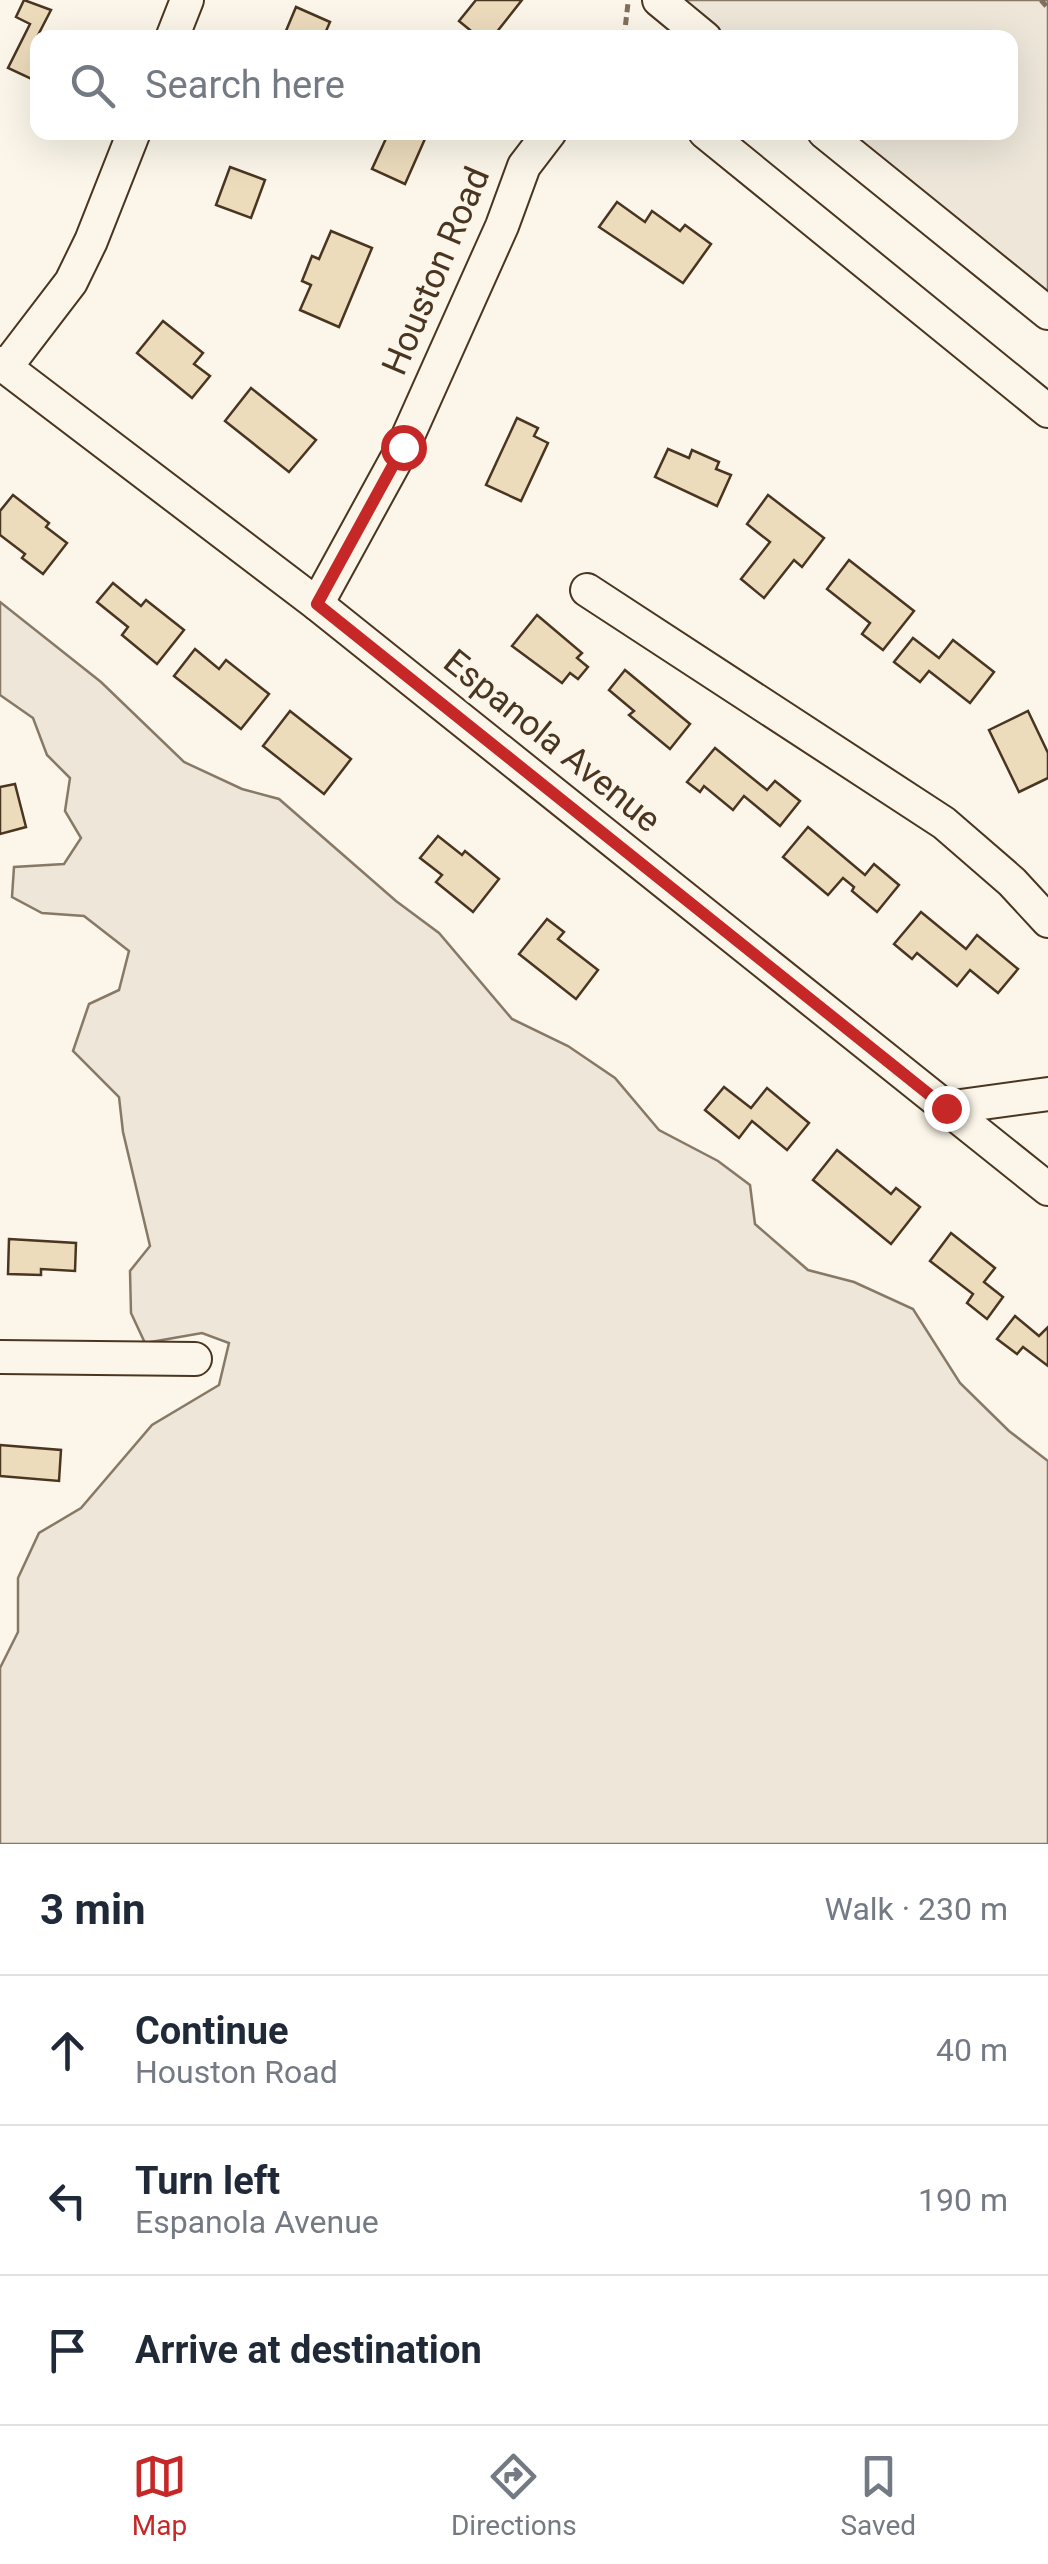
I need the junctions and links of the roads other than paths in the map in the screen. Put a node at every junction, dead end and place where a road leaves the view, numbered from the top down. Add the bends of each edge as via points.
1 (186, 0) edge
2 (659, 0) edge
3 (175, 30) edge
4 (695, 30) edge
5 (131, 140) edge
6 (544, 140) edge
7 (716, 140) edge
8 (834, 140) edge
9 (1048, 313) edge
10 (3, 365) edge
11 (1048, 411) edge
12 (587, 590) dead end
13 (317, 604) junction
14 (1048, 921) edge
15 (1048, 1094) edge
16 (946, 1108) junction
17 (1048, 1189) edge
18 (0, 1357) edge
19 (195, 1359) dead end

1 - 3 street
2 - 4 street
5 - 10 street via 71,282
6 - 13 street, Houston Road via 524,166 403,447
7 - 11 street
8 - 9 street
10 - 13 street, Espanola Avenue
12 - 14 street via 944,822
13 - 16 street, Espanola Avenue
15 - 16 street
16 - 17 street, Espanola Avenue
18 - 19 street

